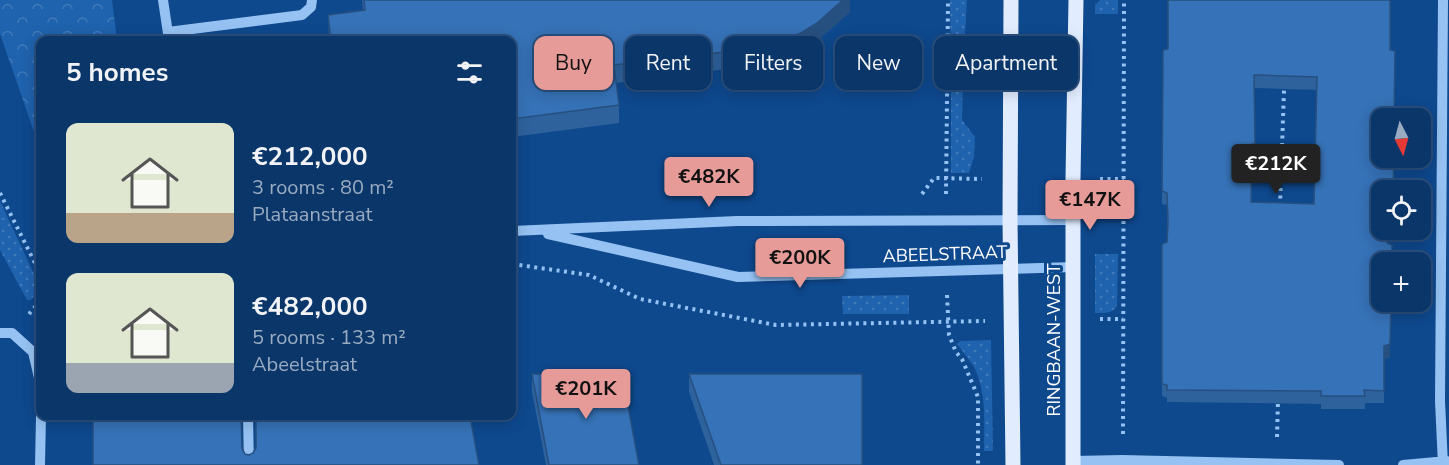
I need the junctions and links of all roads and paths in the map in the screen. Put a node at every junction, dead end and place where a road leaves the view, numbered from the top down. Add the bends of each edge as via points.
1 (163, 0) edge
2 (312, 0) edge
3 (1011, 0) edge
4 (1076, 0) edge
5 (1124, 0) edge
6 (1443, 0) edge
7 (168, 36) edge
8 (1284, 90) edge
9 (0, 193) edge
10 (1280, 213) edge
11 (1010, 220) junction
12 (1074, 220) junction
13 (533, 230) junction
14 (516, 231) edge
15 (36, 262) edge
16 (516, 265) edge
17 (1074, 267) junction
18 (1010, 269) junction
19 (947, 322) dead end
20 (0, 333) edge
21 (36, 365) edge
22 (1278, 392) edge
23 (41, 420) edge
24 (248, 420) edge
25 (1122, 460) junction
26 (1445, 462) edge
27 (1073, 463) edge
28 (1277, 464) edge
29 (40, 465) edge
30 (249, 465) edge
31 (1012, 465) edge
32 (1339, 465) edge
33 (1403, 465) edge

1 - 7 street
2 - 7 street via 311,7 302,15
3 - 11 main road
4 - 12 main road, RINGBAAN-WEST
5 - 25 path
6 - 26 street via 1440,401
8 - 10 path
9 - 15 path
11 - 12 street, ABEELSTRAAT
11 - 13 street, ABEELSTRAAT via 737,220
11 - 18 main road
12 - 17 main road, RINGBAAN-WEST
13 - 14 street, ABEELSTRAAT
13 - 18 street, ABEELSTRAAT via 738,277
16 - 19 path via 589,275 640,299 776,325
17 - 18 street, ABEELSTRAAT
17 - 27 main road, RINGBAAN-WEST
18 - 31 main road
20 - 21 street via 12,333 33,352
22 - 28 path
23 - 29 street
24 - 30 street
25 - 27 street
25 - 28 street
26 - 33 street
28 - 32 street

